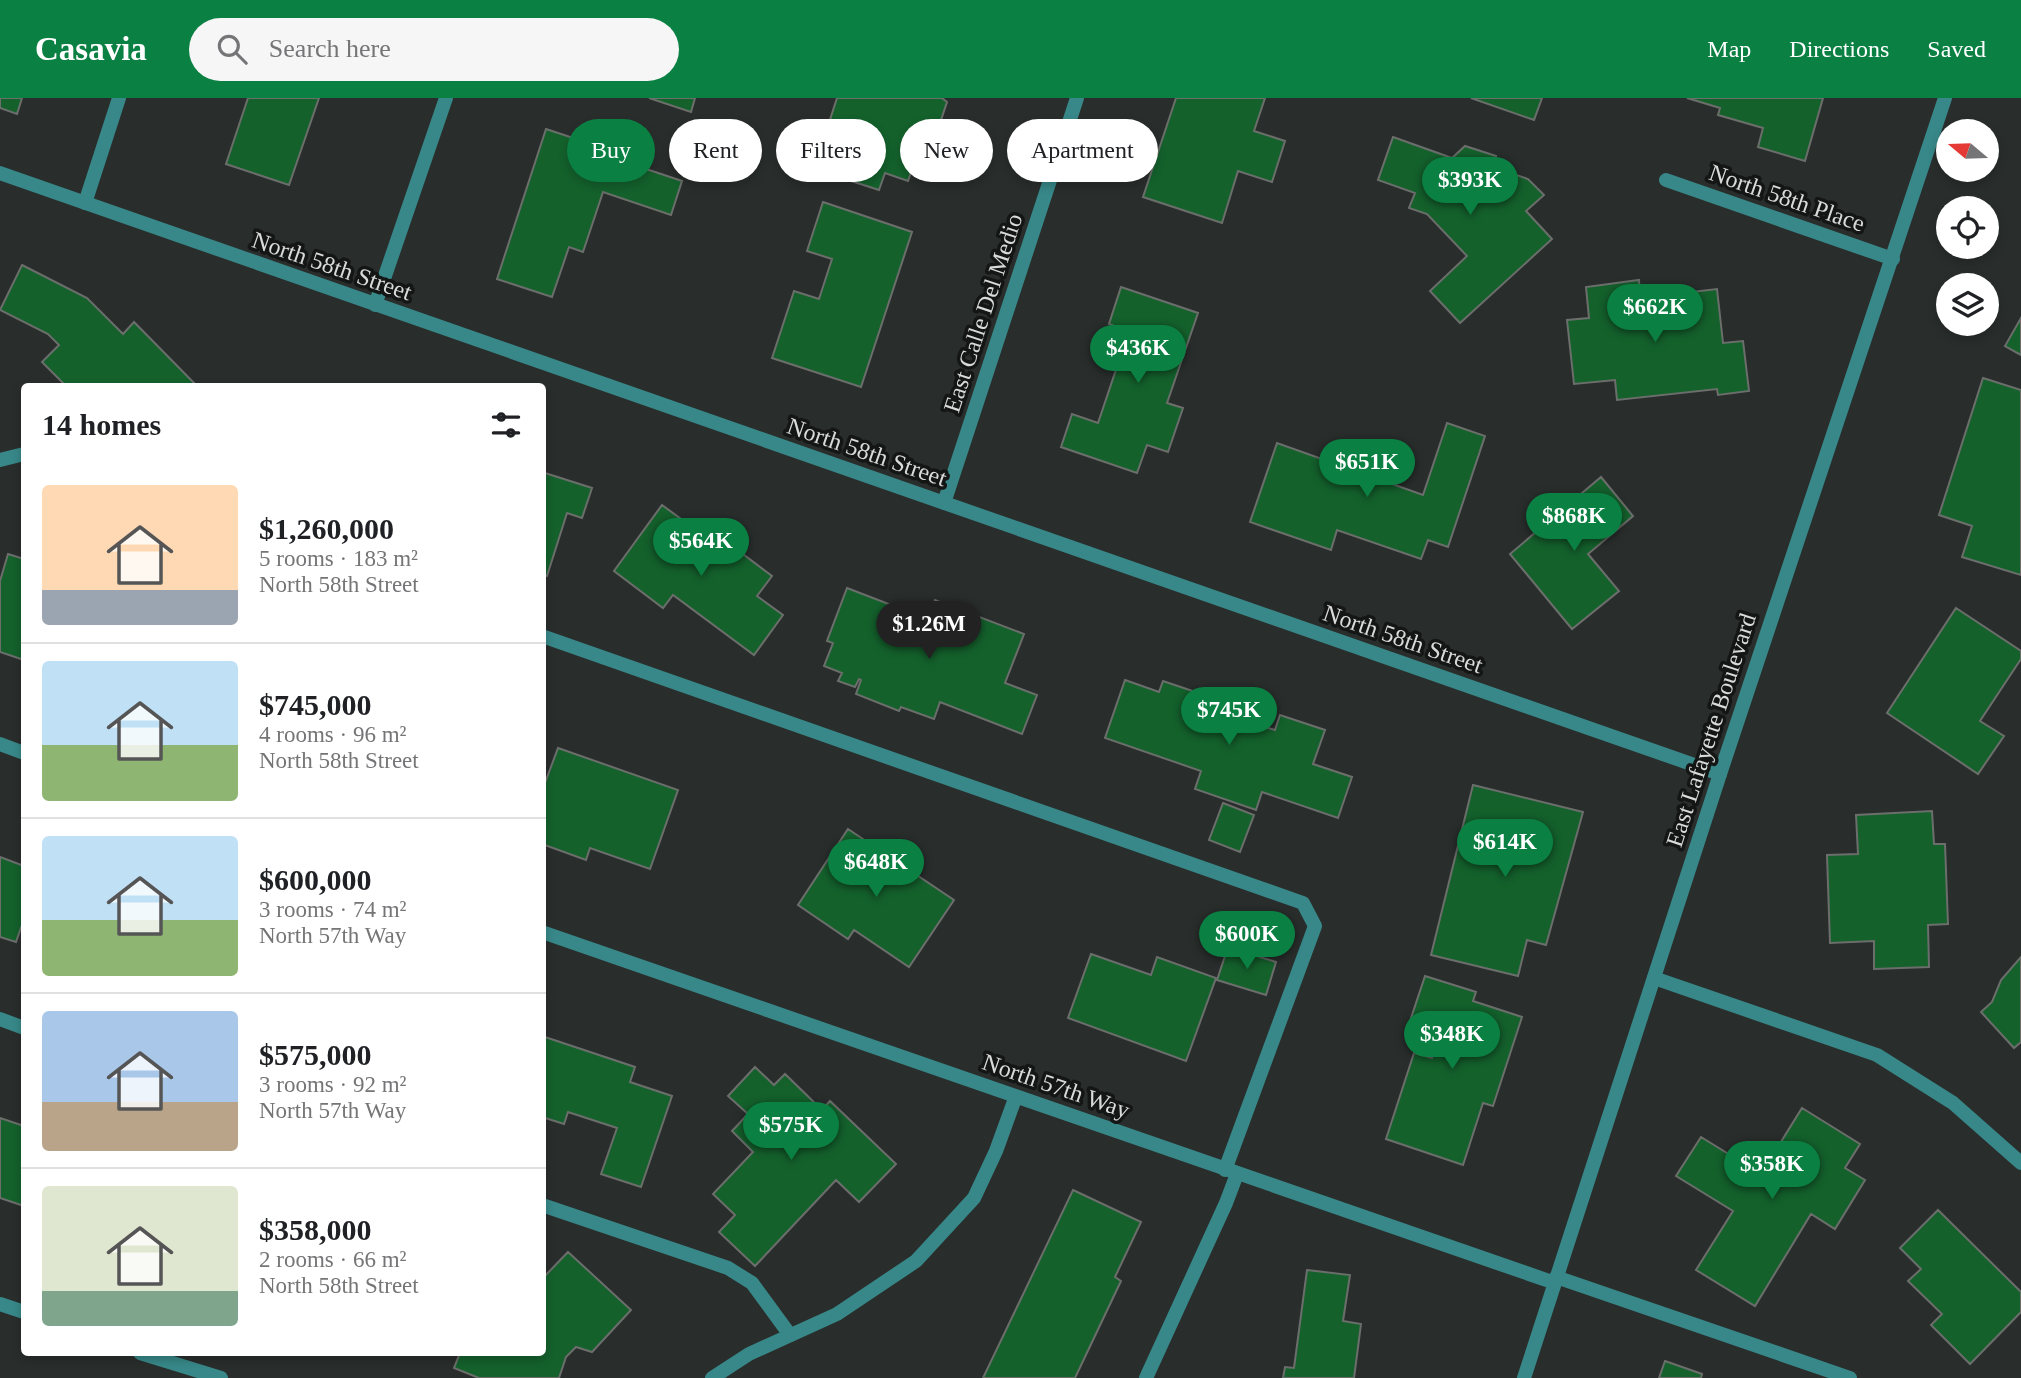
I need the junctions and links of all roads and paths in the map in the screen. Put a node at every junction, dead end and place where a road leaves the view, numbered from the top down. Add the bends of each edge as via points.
1 (119, 98) edge
2 (446, 98) edge
3 (1077, 98) edge
4 (1945, 98) edge
5 (0, 173) edge
6 (1666, 180) dead end
7 (85, 203) junction
8 (1893, 259) junction
9 (375, 305) junction
10 (21, 455) edge
11 (0, 460) edge
12 (944, 503) junction
13 (546, 637) edge
14 (0, 744) edge
15 (21, 752) edge
16 (1720, 774) junction
17 (546, 933) edge
18 (1654, 978) junction
19 (0, 1019) edge
20 (21, 1027) edge
21 (1016, 1096) junction
22 (2021, 1163) edge
23 (1231, 1172) junction
24 (546, 1206) edge
25 (1556, 1280) junction
26 (0, 1304) edge
27 (21, 1311) edge
28 (790, 1335) junction
29 (151, 1356) edge
30 (221, 1378) edge
31 (712, 1378) edge
32 (1146, 1378) edge
33 (1524, 1378) edge
34 (1850, 1378) edge

1 - 7 street
2 - 9 street
3 - 12 street, East Calle Del Medio
4 - 8 street, East Lafayette Boulevard
5 - 7 street, North 58th Street
6 - 8 street, North 58th Place
7 - 9 street, North 58th Street
8 - 16 street, East Lafayette Boulevard
9 - 12 street, North 58th Street
10 - 11 street
12 - 16 street, North 58th Street
13 - 23 street via 1303,903 1315,926
14 - 15 street
16 - 18 street, East Lafayette Boulevard
17 - 21 street, North 57th Way
18 - 22 street via 1877,1055 1953,1103
18 - 25 street, East Lafayette Boulevard
19 - 20 street
21 - 23 street, North 57th Way
21 - 28 street via 974,1198 916,1261 837,1314
23 - 25 street, North 57th Way
23 - 32 street via 1226,1203
24 - 28 street via 728,1268 752,1283
25 - 33 street, East Lafayette Boulevard
25 - 34 street, North 57th Way
26 - 27 street
28 - 31 street
29 - 30 street

